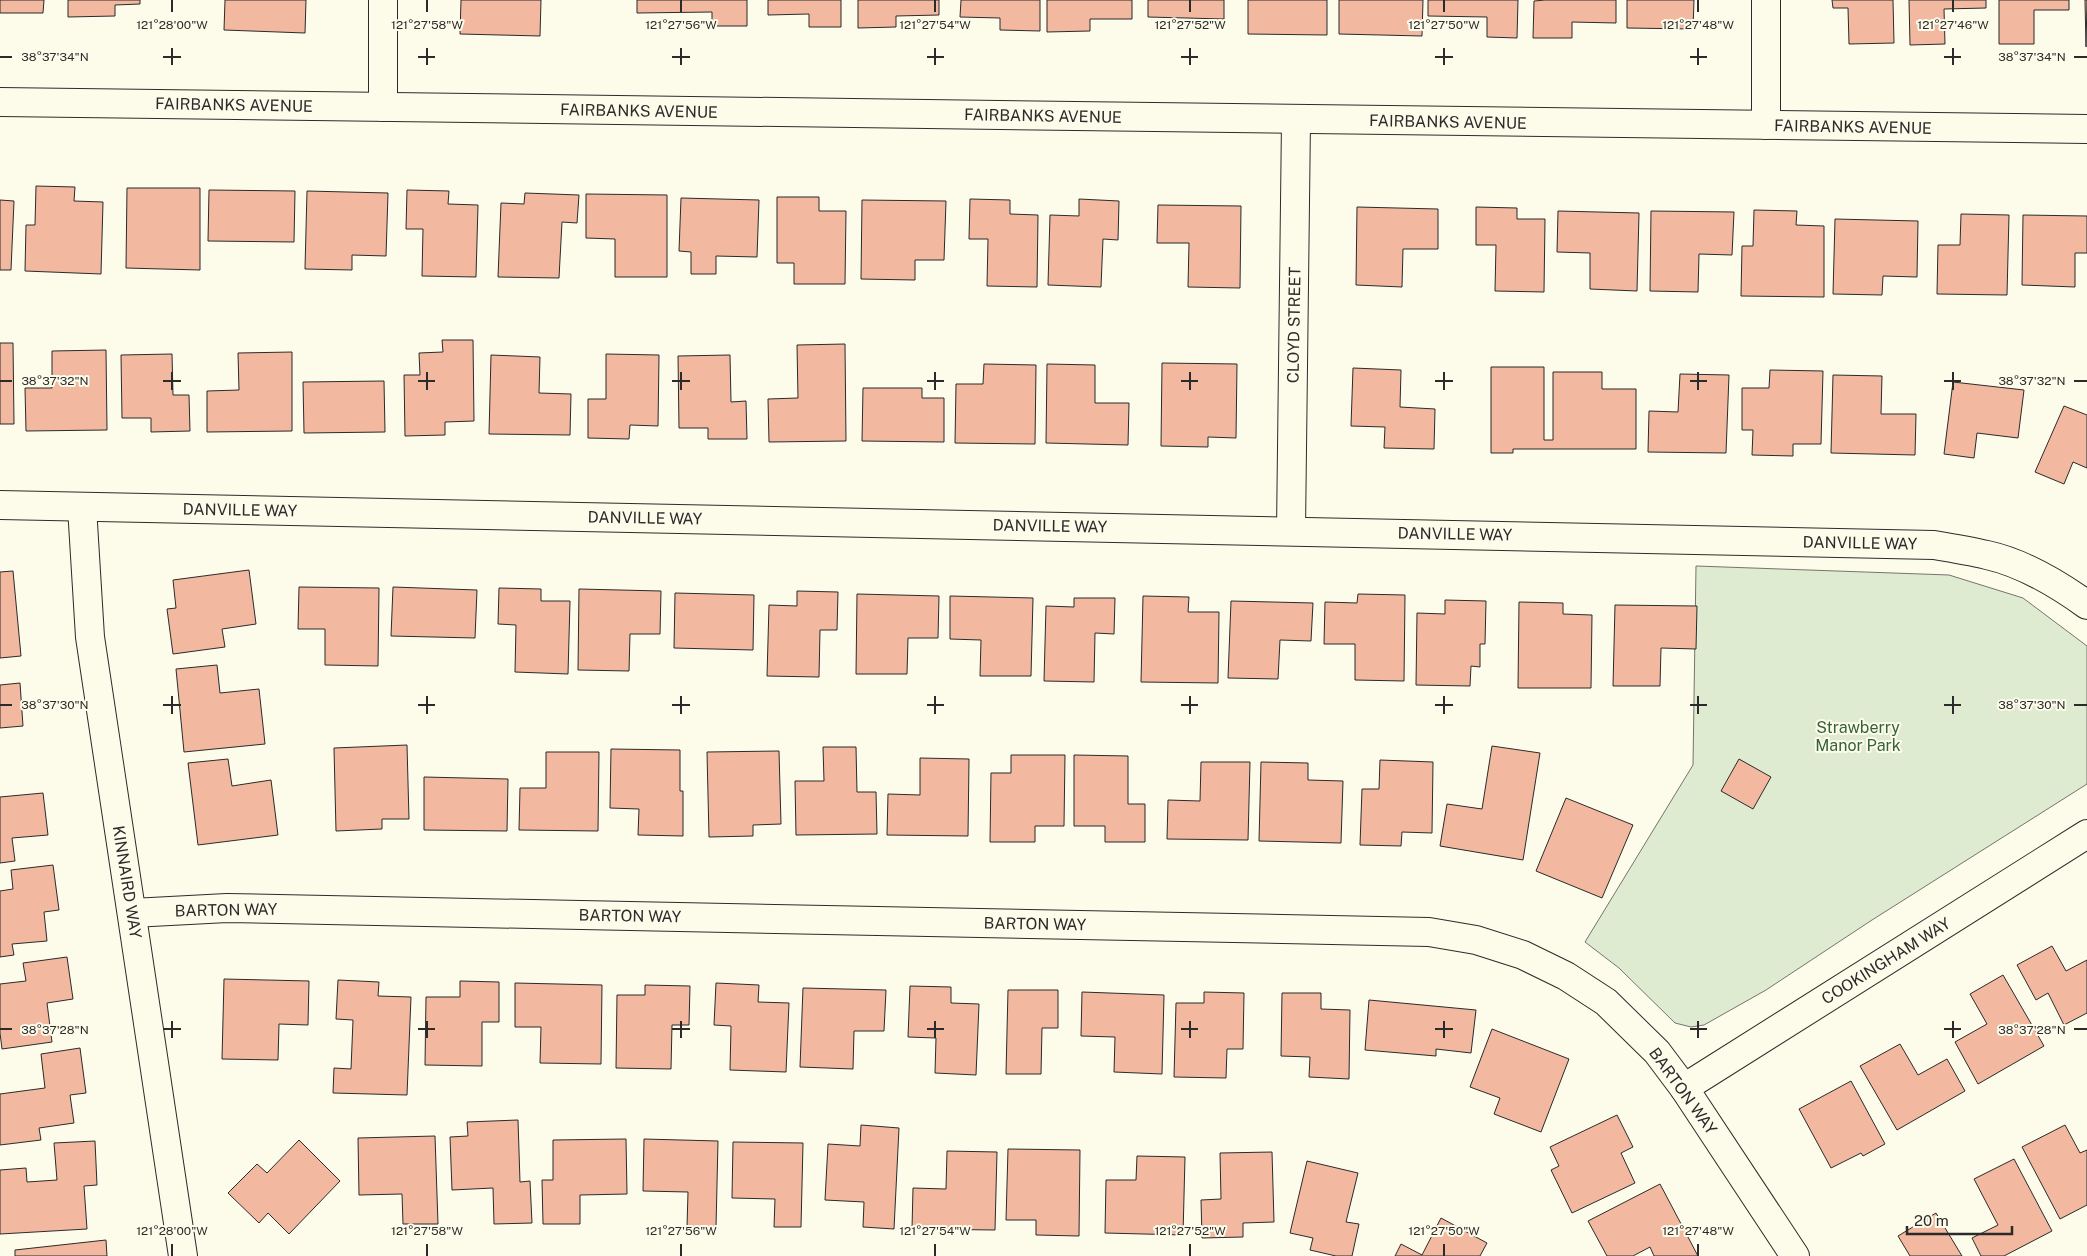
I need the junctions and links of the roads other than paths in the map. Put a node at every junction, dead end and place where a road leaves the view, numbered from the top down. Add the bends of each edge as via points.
1 (383, 0) edge
2 (1766, 0) edge
3 (0, 102) edge
4 (383, 107) junction
5 (1296, 120) junction
6 (1766, 126) junction
7 (2087, 130) edge
8 (0, 505) edge
9 (82, 507) junction
10 (1291, 530) junction
11 (2087, 605) edge
12 (2087, 834) edge
13 (132, 913) junction
14 (1684, 1088) junction
15 (183, 1256) edge
16 (1794, 1256) edge

1 - 4 street
2 - 6 street
3 - 4 street, FAIRBANKS AVENUE
4 - 5 street, FAIRBANKS AVENUE
5 - 6 street, FAIRBANKS AVENUE
5 - 10 street, CLOYD STREET
6 - 7 street, FAIRBANKS AVENUE
8 - 9 street, DANVILLE WAY
9 - 10 street, DANVILLE WAY
9 - 13 street, KINNAIRD WAY via 90,637
10 - 11 street, DANVILLE WAY via 1934,544 2014,564 2064,588
12 - 14 street, COOKINGHAM WAY
13 - 14 street, BARTON WAY via 226,908 1429,932 1476,940 1514,952 1566,976 1606,1002 1657,1052
13 - 15 street, KINNAIRD WAY
14 - 16 street, BARTON WAY

